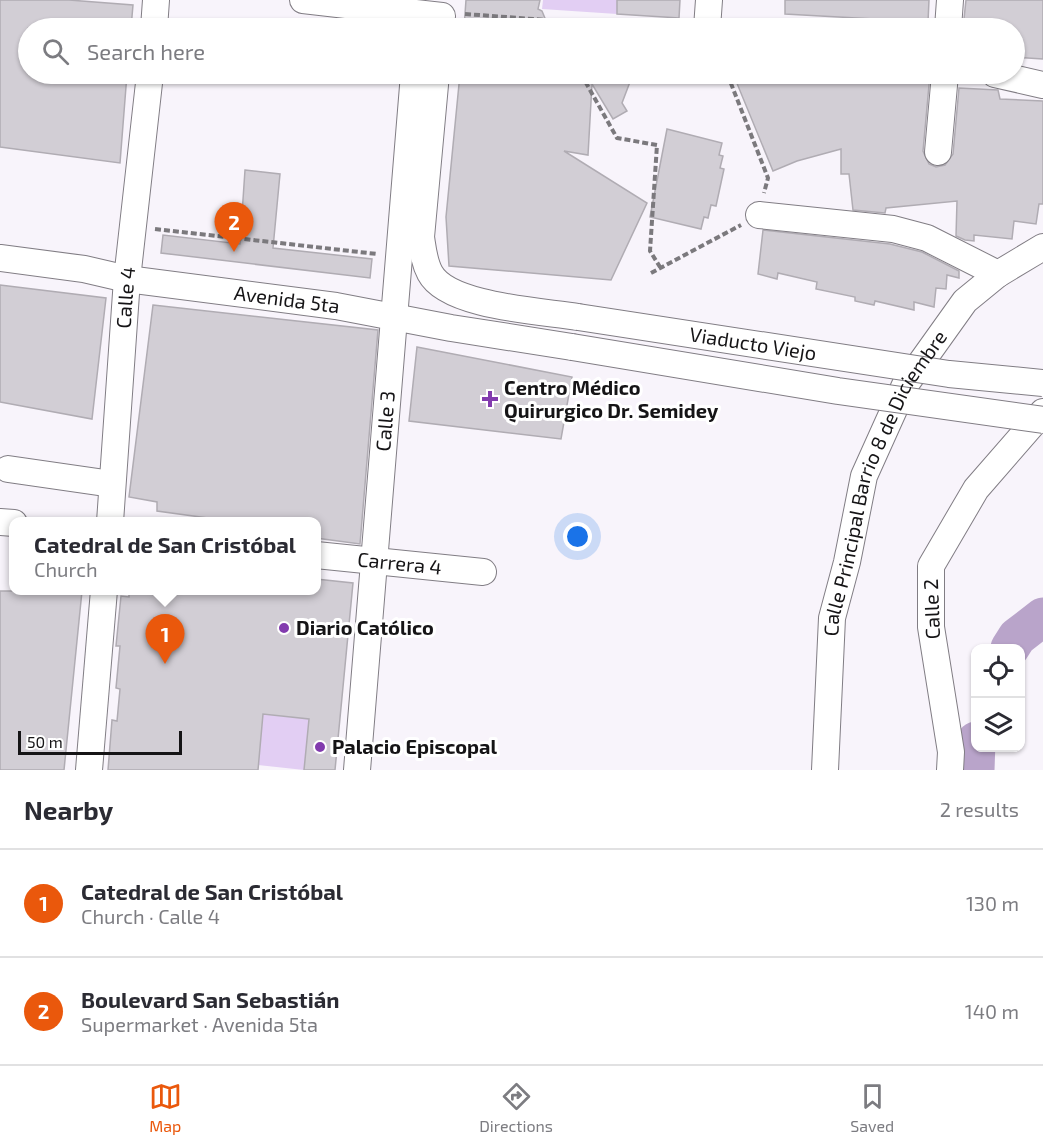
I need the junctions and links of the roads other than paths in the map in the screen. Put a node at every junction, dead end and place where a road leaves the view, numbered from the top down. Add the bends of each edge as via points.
1 (156, 0) edge
2 (303, 0) edge
3 (708, 0) edge
4 (950, 0) edge
5 (435, 14) edge
6 (155, 18) edge
7 (707, 18) edge
8 (949, 18) edge
9 (1025, 81) edge
10 (149, 84) edge
11 (413, 84) edge
12 (435, 84) edge
13 (944, 84) edge
14 (1043, 85) edge
15 (938, 152) dead end
16 (759, 215) road end
17 (1043, 247) edge
18 (0, 258) edge
19 (998, 274) junction
20 (127, 279) junction
21 (395, 316) junction
22 (572, 346) joint
23 (1043, 382) edge
24 (1043, 412) edge
25 (1043, 420) edge
26 (8, 469) dead end
27 (112, 483) junction
28 (110, 517) edge
29 (321, 556) edge
30 (376, 563) junction
31 (483, 572) dead end
32 (104, 595) edge
33 (89, 770) edge
34 (357, 770) edge
35 (825, 770) edge
36 (950, 770) edge

1 - 6 street
2 - 5 street
3 - 7 street
4 - 8 street
9 - 14 street
10 - 20 street, Calle 4
11 - 21 street, Calle 3
12 - 23 street, Viaducto Viejo, bridge via 421,237 430,275 463,298 949,374
13 - 15 street
16 - 19 street via 893,229 927,238
17 - 19 street, Calle Principal Barrio 8 de Diciembre
18 - 20 street, Avenida 5ta via 84,268
19 - 35 street, Calle Principal Barrio 8 de Diciembre via 965,301 905,385 864,476 832,618
20 - 21 street, Avenida 5ta
20 - 27 street, Calle 4
21 - 22 street, Avenida 5ta
21 - 30 street, Calle 3
22 - 25 street, Viaducto Viejo, bridge via 873,397
24 - 36 street, Calle 2 via 976,489 931,566 931,627 951,752
26 - 27 street
27 - 28 street, Calle 4
29 - 30 street, Carrera 4
30 - 31 street, Carrera 4
30 - 34 street, Calle 3
32 - 33 street

